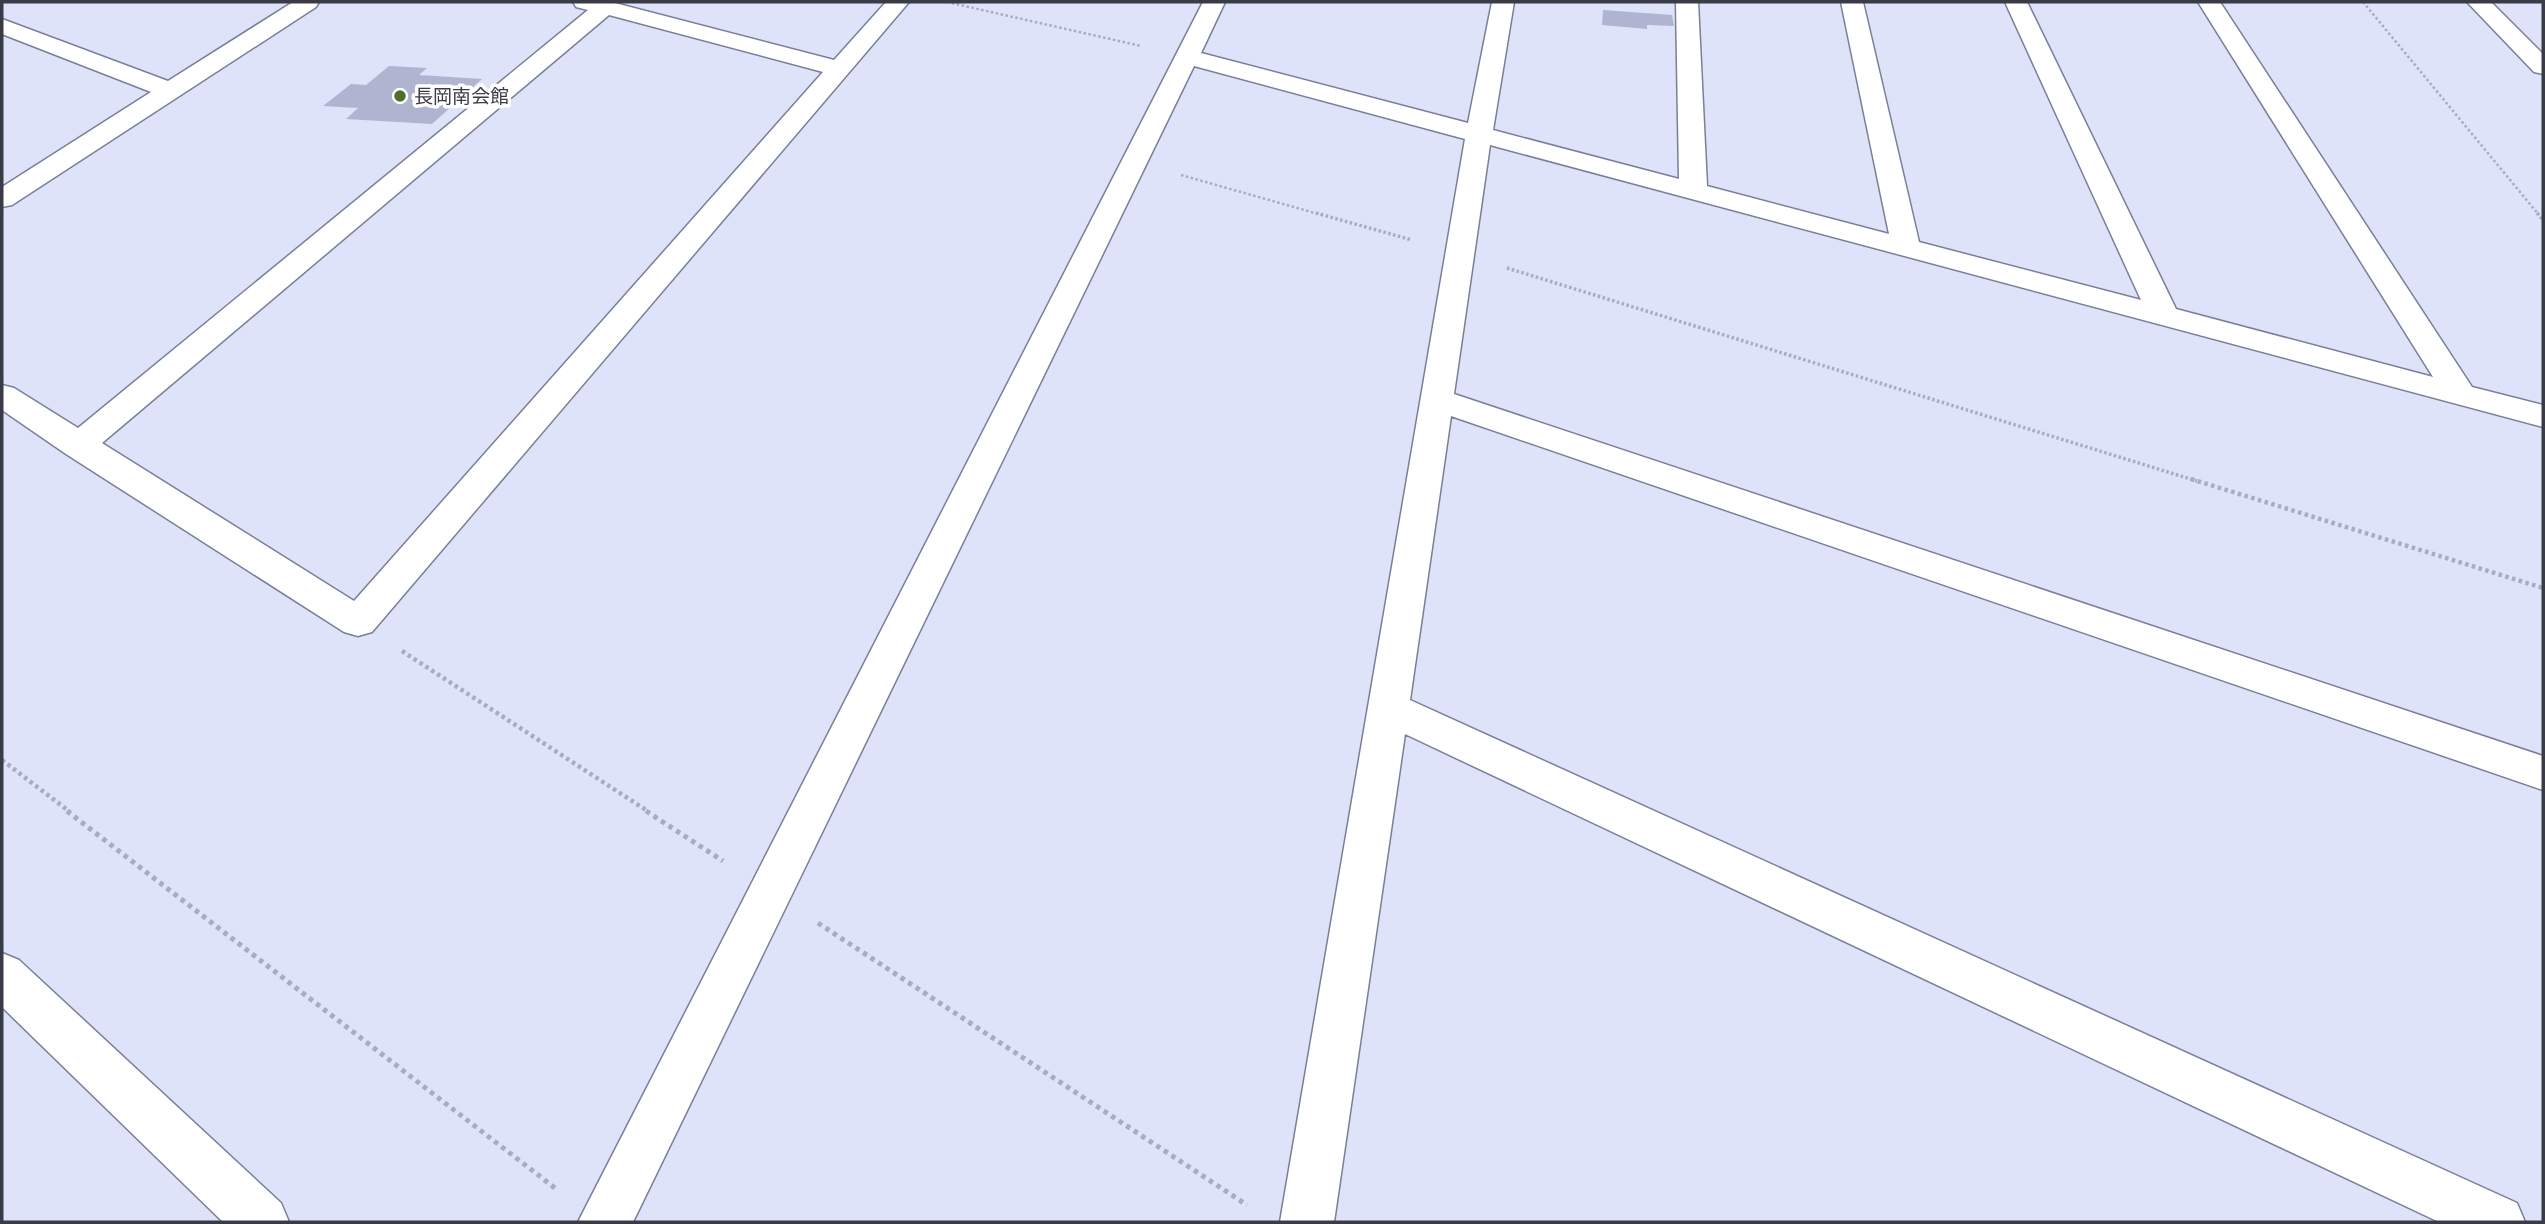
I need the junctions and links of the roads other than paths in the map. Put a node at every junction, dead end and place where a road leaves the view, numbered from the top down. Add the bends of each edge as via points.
1 (308, 2) edge
2 (898, 2) edge
3 (1214, 2) edge
4 (1503, 2) edge
5 (1687, 2) edge
6 (1852, 2) edge
7 (2016, 2) edge
8 (2209, 2) edge
9 (2478, 2) edge
10 (595, 5) edge
11 (2, 26) edge
12 (1187, 57) junction
13 (2543, 67) edge
14 (839, 69) junction
15 (170, 91) junction
16 (1479, 134) junction
17 (1693, 191) junction
18 (2, 199) edge
19 (1906, 247) junction
20 (2164, 317) junction
21 (2460, 393) junction
22 (2, 395) edge
23 (1437, 400) junction
24 (2543, 416) edge
25 (78, 446) junction
26 (1388, 708) junction
27 (2543, 773) edge
28 (2, 975) edge
29 (262, 1222) edge
30 (606, 1222) edge
31 (1307, 1222) edge
32 (2498, 1222) edge

1 - 15 street
2 - 14 street
3 - 12 street
4 - 16 street
5 - 17 street
6 - 19 street
7 - 20 street
8 - 21 street
9 - 13 street
10 - 14 street
10 - 25 street
11 - 15 street
12 - 16 street
12 - 30 street
14 - 25 street via 358,622
15 - 18 street
16 - 17 street
16 - 23 street
17 - 19 street
19 - 20 street
20 - 21 street
21 - 24 street
22 - 25 street
23 - 26 street
23 - 27 street
26 - 31 street
26 - 32 street
28 - 29 street

